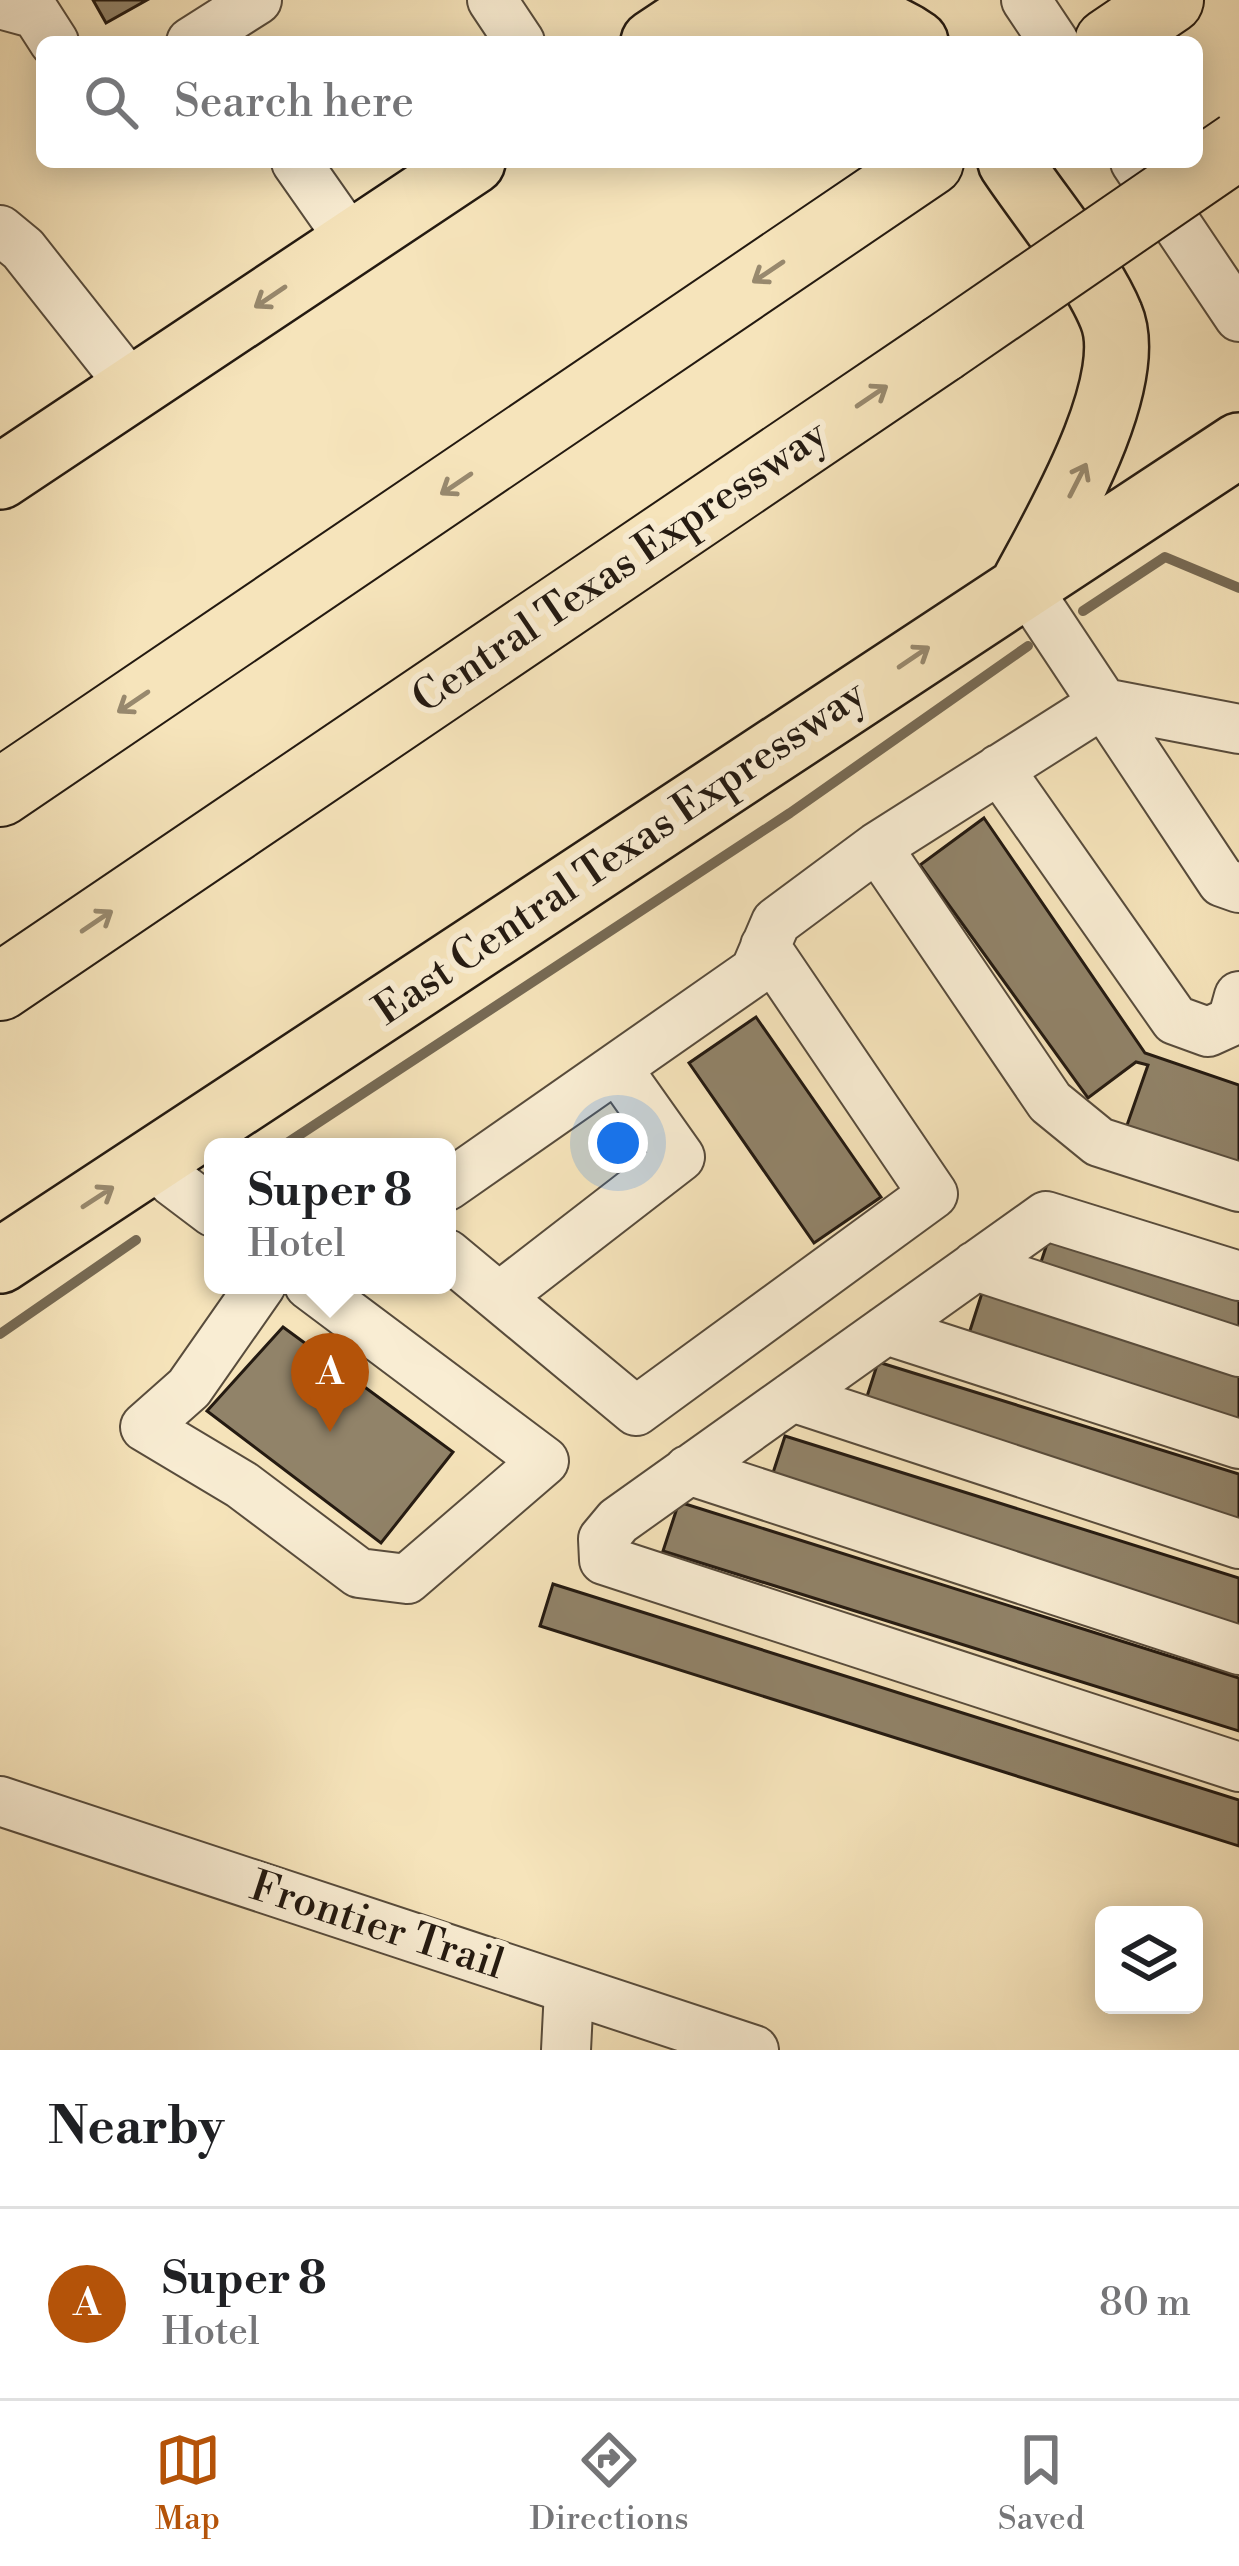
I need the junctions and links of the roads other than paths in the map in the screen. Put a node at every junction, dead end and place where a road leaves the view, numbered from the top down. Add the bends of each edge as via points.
1 (257, 0) edge
2 (491, 0) edge
3 (1026, 0) edge
4 (1170, 0) edge
5 (0, 4) edge
6 (690, 17) edge
7 (50, 36) edge
8 (206, 36) edge
9 (516, 36) edge
10 (909, 36) edge
11 (1050, 36) edge
12 (1117, 36) edge
13 (1239, 145) edge
14 (300, 168) edge
15 (464, 168) edge
16 (921, 168) edge
17 (1014, 168) edge
18 (1139, 168) edge
19 (0, 230) edge
20 (352, 242) junction
21 (1239, 317) edge
22 (133, 388) junction
23 (1239, 445) edge
24 (0, 477) edge
25 (1024, 584) junction
26 (1104, 703) junction
27 (1239, 729) edge
28 (1000, 769) junction
29 (0, 793) edge
30 (877, 847) junction
31 (1239, 888) edge
32 (766, 946) junction
33 (0, 987) edge
34 (1239, 996) edge
35 (617, 1068) junction
36 (158, 1157) junction
37 (456, 1180) edge
38 (1239, 1186) edge
39 (204, 1205) edge
40 (0, 1261) edge
41 (456, 1261) edge
42 (975, 1266) junction
43 (1239, 1276) edge
44 (255, 1294) edge
45 (321, 1294) edge
46 (499, 1297) junction
47 (886, 1330) junction
48 (1239, 1352) edge
49 (792, 1397) junction
50 (1239, 1444) edge
51 (688, 1470) junction
52 (1239, 1544) edge
53 (1239, 1650) edge
54 (1239, 1767) edge
55 (0, 1802) edge
56 (569, 1990) junction
57 (566, 2050) edge
58 (754, 2050) edge

1 - 8 street
2 - 9 street
3 - 11 street
4 - 12 highway
5 - 7 street via 36,14
6 - 10 main road via 850,7
33 -> 13 highway, Central Texas Expressway, bridge
14 - 20 street
15 - 20 main road
16 -> 29 highway
25 -> 17 main road via 1095,446 1113,376 1113,319
18 - 21 street
19 - 22 street
20 -> 22 main road
22 - 24 main road
23 - 25 main road, East Central Texas Expressway
25 - 26 street
36 -> 25 main road, East Central Texas Expressway
26 - 27 street
26 - 28 street
26 - 31 street via 1222,882
28 - 30 street
28 - 34 street via 1175,1019 1208,1032 1232,1021
30 - 32 street via 776,922
30 - 38 street via 1050,1102 1099,1142
32 - 35 street via 755,971
32 - 46 street via 933,1194 636,1411
35 - 37 street
35 - 46 street via 680,1157
36 - 39 street via 172,1181
40 -> 36 main road, East Central Texas Expressway
41 - 46 street
42 - 43 street via 1046,1216
42 - 47 street
42 - 48 street
44 - 45 street via 189,1388 145,1427 242,1485 359,1574 407,1579 544,1461
47 - 49 street
47 - 50 street
49 - 51 street
49 - 52 street
51 - 53 street
51 - 54 street via 618,1521 603,1539 604,1560
55 - 56 street, Frontier Trail
56 - 57 street
56 - 58 street, Frontier Trail

